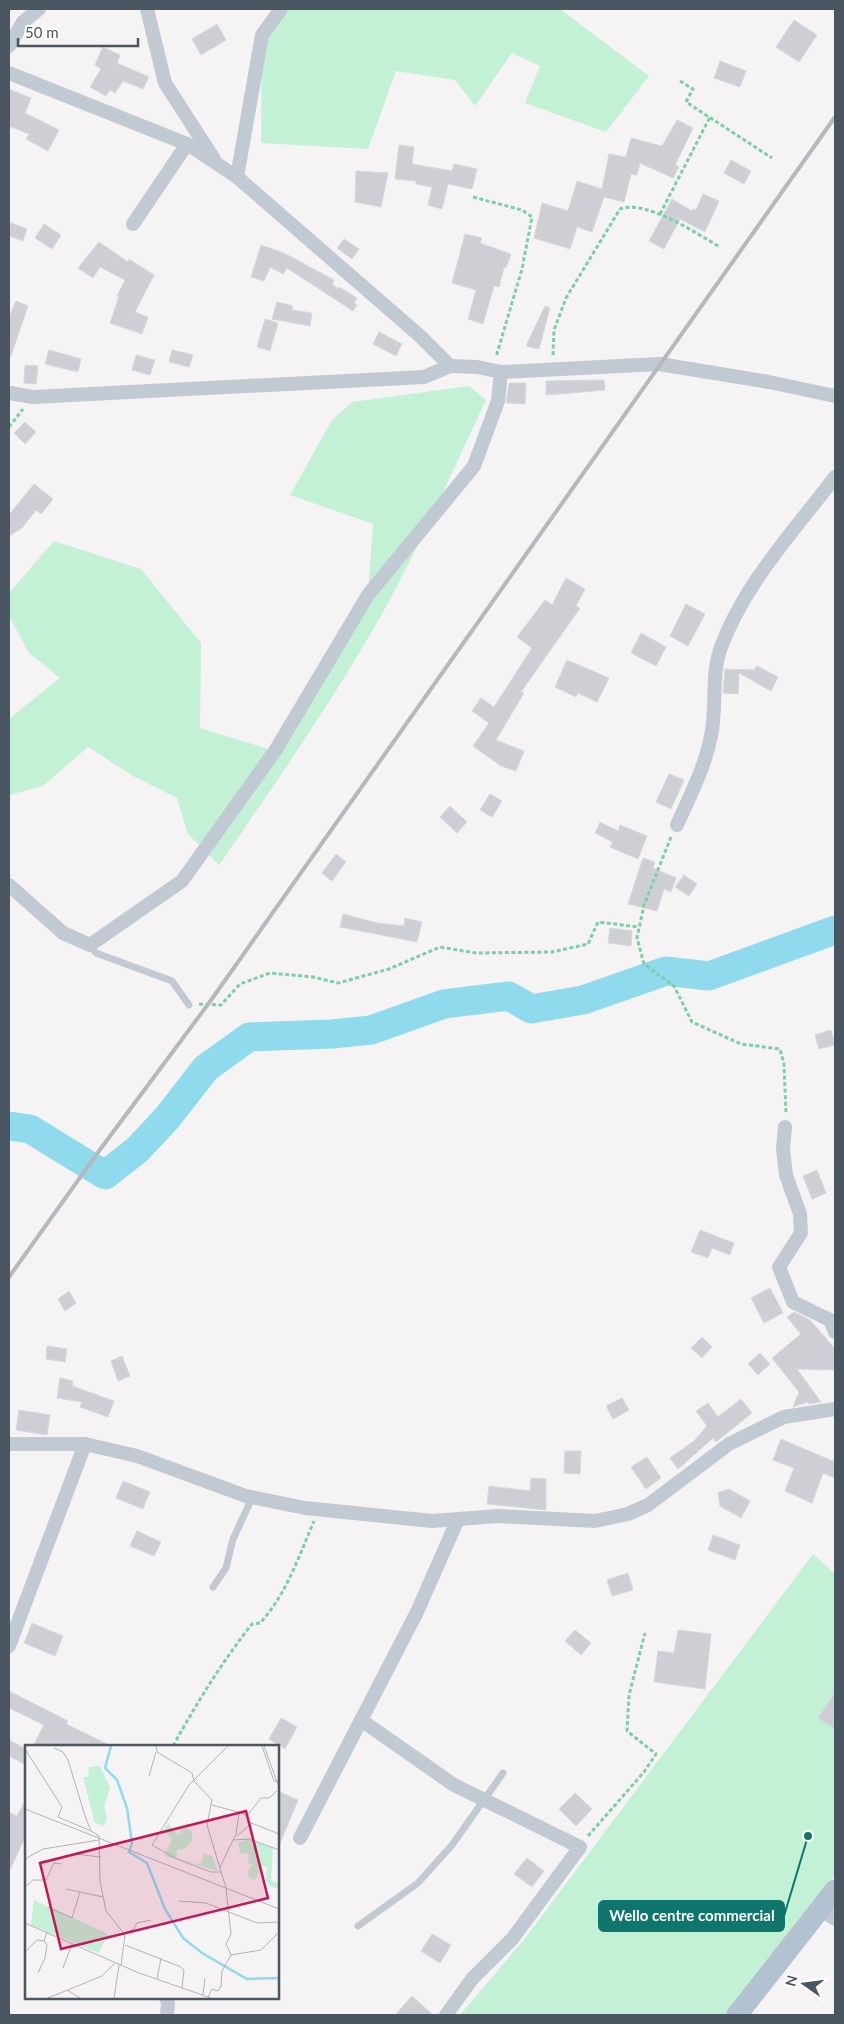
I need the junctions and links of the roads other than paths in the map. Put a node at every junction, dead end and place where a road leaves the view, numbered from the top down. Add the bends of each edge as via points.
1 (39, 9) edge
2 (147, 9) edge
3 (281, 9) edge
4 (9, 46) edge
5 (9, 73) edge
6 (187, 144) junction
7 (216, 164) junction
8 (237, 177) junction
9 (133, 224) dead end
10 (450, 366) junction
11 (496, 371) junction
12 (9, 392) edge
13 (835, 396) edge
14 (835, 477) edge
15 (677, 825) road end
16 (9, 885) edge
17 (90, 944) junction
18 (188, 1005) road end
19 (785, 1127) road end
20 (834, 1321) edge
21 (835, 1409) edge
22 (9, 1444) edge
23 (85, 1444) junction
24 (252, 1498) junction
25 (458, 1519) junction
26 (213, 1587) dead end
27 (9, 1646) edge
28 (361, 1720) junction
29 (503, 1773) dead end
30 (484, 1800) junction
31 (300, 1838) dead end
32 (835, 1890) edge
33 (828, 1914) edge
34 (358, 1926) dead end
35 (166, 1999) edge
36 (167, 2015) edge
37 (446, 2015) edge
38 (737, 2015) edge

1 - 4 street via 23,22
2 - 7 street via 165,83
3 - 8 street via 262,35
5 - 6 street
6 - 7 street
6 - 9 street
7 - 8 street
8 - 10 street via 420,336
10 - 11 street
10 - 12 street via 424,377 33,397
11 - 13 street via 660,364
11 - 17 street via 498,401 474,466 368,595 275,751 182,880
14 - 15 street via 753,583 729,628 714,680 715,711 711,738 702,768
16 - 17 street via 63,933
17 - 18 lane via 96,953 172,981
19 - 20 street via 786,1175 800,1214 801,1233 780,1267 793,1302
21 - 25 street via 784,1417 729,1444 648,1505 628,1514 594,1521 498,1516
22 - 23 street
23 - 24 street via 137,1456
23 - 27 street
24 - 25 street via 319,1509 432,1520
24 - 26 lane via 233,1538 226,1568
25 - 28 street via 417,1612
28 - 30 street via 454,1785
28 - 31 street
29 - 30 lane
30 - 34 lane via 452,1845 418,1883
30 - 37 street via 579,1846 512,1939 472,1979
32 - 33 main road
33 - 38 main road
35 - 36 street

